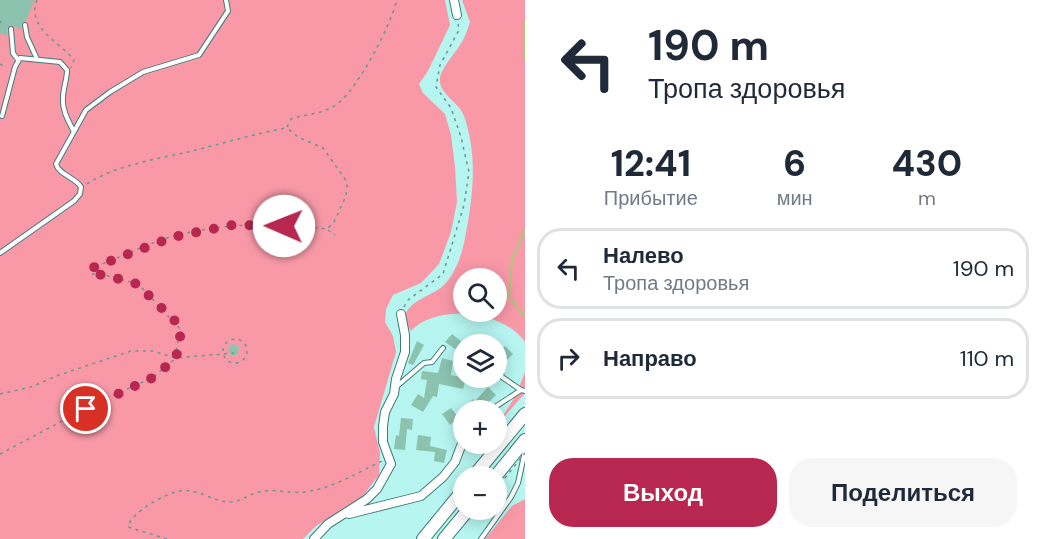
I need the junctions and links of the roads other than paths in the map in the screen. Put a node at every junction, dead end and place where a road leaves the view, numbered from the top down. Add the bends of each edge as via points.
1 (226, 0) edge
2 (454, 0) edge
3 (458, 15) road end
4 (25, 25) dead end
5 (11, 29) dead end
6 (37, 59) junction
7 (18, 60) junction
8 (2, 116) dead end
9 (74, 130) junction
10 (0, 253) edge
11 (401, 314) road end
12 (443, 348) dead end
13 (507, 380) edge
14 (395, 387) junction
15 (523, 390) edge
16 (507, 400) edge
17 (525, 414) edge
18 (525, 440) edge
19 (525, 452) edge
20 (458, 454) edge
21 (482, 466) edge
22 (507, 466) edge
23 (453, 502) edge
24 (343, 515) junction
25 (460, 520) edge
26 (314, 539) edge
27 (423, 539) edge
28 (444, 539) edge
29 (481, 539) edge

1 - 9 lane via 228,11 199,55 128,80 86,110
2 - 3 street
4 - 6 lane
5 - 7 lane via 13,53
6 - 7 lane
6 - 9 lane via 60,62 67,69 63,98 65,115
7 - 8 lane
9 - 10 lane via 56,164 57,169 78,182 80,194
11 - 14 street via 406,344
12 - 14 lane via 432,362 424,363
13 - 15 lane
14 - 24 street via 385,412 383,442 390,464 377,489
15 - 16 lane
17 - 21 main road
18 - 22 main road
19 - 29 lane via 511,497
20 - 24 street via 443,477 422,495
23 - 27 main road
24 - 26 street
25 - 28 main road

